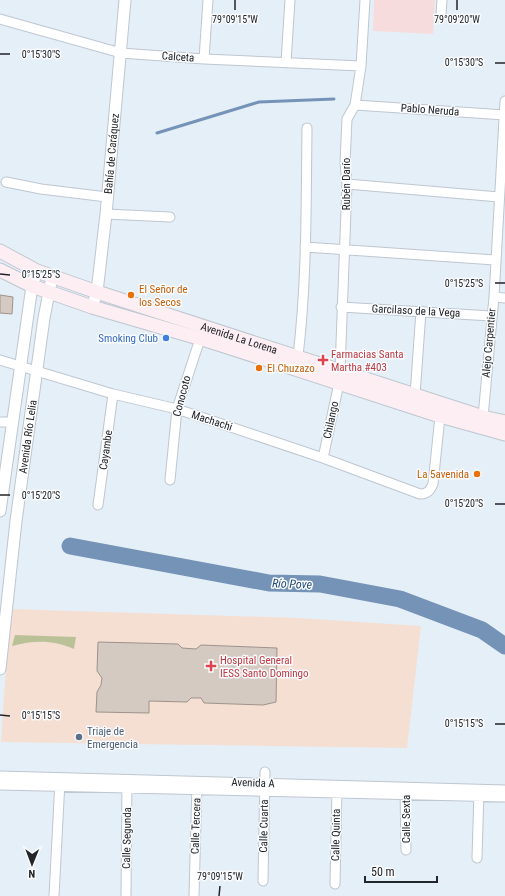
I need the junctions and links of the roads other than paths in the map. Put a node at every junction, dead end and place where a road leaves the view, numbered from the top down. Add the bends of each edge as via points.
1 (125, 0) edge
2 (208, 0) edge
3 (290, 0) edge
4 (365, 0) edge
5 (442, 0) edge
6 (441, 14) dead end
7 (0, 19) edge
8 (120, 53) junction
9 (204, 59) junction
10 (286, 62) junction
11 (361, 66) junction
12 (505, 101) edge
13 (355, 105) junction
14 (504, 115) edge
15 (307, 128) dead end
16 (6, 182) dead end
17 (347, 184) junction
18 (108, 197) junction
19 (499, 197) junction
20 (106, 214) junction
21 (170, 217) dead end
22 (305, 247) junction
23 (344, 250) junction
24 (0, 251) edge
25 (496, 260) junction
26 (0, 270) edge
27 (37, 271) junction
28 (52, 277) junction
29 (32, 286) junction
30 (97, 292) junction
31 (48, 293) junction
32 (494, 297) junction
33 (505, 298) edge
34 (92, 307) junction
35 (341, 307) junction
36 (421, 311) junction
37 (491, 316) junction
38 (200, 339) junction
39 (298, 356) junction
40 (0, 360) edge
41 (20, 366) junction
42 (38, 372) junction
43 (340, 377) junction
44 (113, 394) junction
45 (415, 395) junction
46 (177, 409) junction
47 (440, 416) junction
48 (483, 417) junction
49 (0, 422) edge
50 (13, 422) junction
51 (505, 422) edge
52 (505, 434) edge
53 (323, 458) junction
54 (170, 480) dead end
55 (2, 490) edge
56 (98, 506) dead end
57 (0, 511) edge
58 (0, 669) edge
59 (265, 772) dead end
60 (0, 776) edge
61 (60, 782) junction
62 (127, 784) junction
63 (0, 785) edge
64 (197, 785) junction
65 (265, 787) junction
66 (336, 789) junction
67 (505, 790) edge
68 (405, 792) junction
69 (479, 793) junction
70 (505, 796) edge
71 (406, 850) dead end
72 (478, 858) dead end
73 (263, 881) dead end
74 (335, 884) dead end
75 (54, 896) edge
76 (126, 896) edge
77 (194, 896) edge

1 - 8 street, Bahía de Caráquez
2 - 9 street
3 - 10 street
4 - 11 street, Rubén Darío
5 - 6 street
7 - 8 street, Calceta
8 - 9 street, Calceta
8 - 18 street, Bahía de Caráquez
9 - 10 street, Calceta
10 - 11 street, Calceta
11 - 13 street, Rubén Darío
12 - 14 street, Alejo Carpentier
13 - 14 street, Pablo Neruda
13 - 17 street, Rubén Darío via 347,119
14 - 19 street, Alejo Carpentier
15 - 22 street
16 - 18 street
17 - 19 street
17 - 23 street, Rubén Darío
18 - 20 street, Bahía de Caráquez
19 - 25 street, Alejo Carpentier
20 - 21 street
20 - 30 street, Bahía de Caráquez
22 - 23 street
22 - 39 street
23 - 25 street
23 - 35 street, Rubén Darío
24 - 27 main road, Avenida La Lorena
25 - 32 street, Alejo Carpentier
26 - 29 main road, Avenida La Lorena
27 - 28 main road, Avenida La Lorena
27 - 29 street, Avenida Río Lelia
28 - 30 main road, Avenida La Lorena
28 - 31 street, Avenida Río Lelia
29 - 31 main road, Avenida La Lorena
29 - 41 street, Avenida Río Lelia
30 - 34 street, Bahía de Caráquez
30 - 39 main road, Avenida La Lorena
31 - 34 main road, Avenida La Lorena
31 - 42 street, Avenida Río Lelia
32 - 33 street
32 - 37 street, Alejo Carpentier
34 - 38 main road, Avenida La Lorena
35 - 36 street, Garcilaso de la Vega
35 - 43 street, Rubén Darío
36 - 37 street, Garcilaso de la Vega
36 - 45 street
37 - 48 street, Alejo Carpentier
38 - 43 main road, Avenida La Lorena
38 - 46 street, Conocoto
39 - 43 main road, Avenida La Lorena
40 - 41 street, Machachi
41 - 42 street, Machachi
41 - 50 street, Avenida Río Lelia
42 - 44 street, Machachi
42 - 58 street, Avenida Río Lelia via 11,560
43 - 45 main road, Avenida La Lorena
43 - 47 main road, Avenida La Lorena
43 - 53 street, Chilango
44 - 46 street, Machachi
44 - 56 street, Cayambe
45 - 48 main road, Avenida La Lorena
46 - 53 street, Machachi
46 - 54 street, Conocoto
47 - 52 main road, Avenida La Lorena
47 - 53 street, Machachi via 433,484 430,491 425,494
48 - 51 main road, Avenida La Lorena
49 - 50 street
50 - 55 street, Avenida Río Lelia
55 - 57 street, Avenida Río Lelia
59 - 65 street, Calle Cuarta
60 - 61 street, Avenida A
61 - 62 street, Avenida A
61 - 63 street, Avenida A
61 - 75 street
62 - 64 street, Avenida A
62 - 76 street, Calle Segunda
64 - 65 street, Avenida A
64 - 77 street, Calle Tercera
65 - 66 street, Avenida A
65 - 73 street, Calle Cuarta
66 - 68 street, Avenida A
66 - 74 street, Calle Quinta
67 - 69 street, Avenida A
68 - 69 street, Avenida A
68 - 71 street, Calle Sexta
69 - 70 street, Avenida A
69 - 72 street

